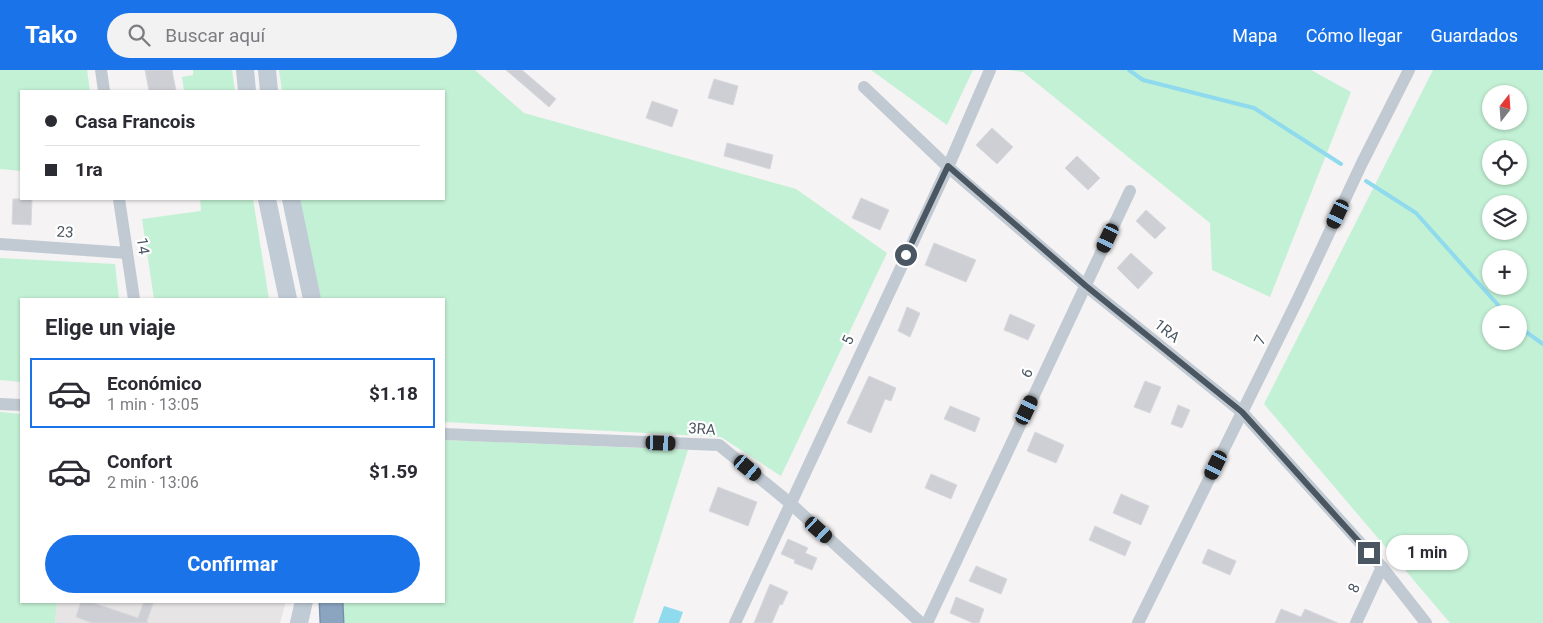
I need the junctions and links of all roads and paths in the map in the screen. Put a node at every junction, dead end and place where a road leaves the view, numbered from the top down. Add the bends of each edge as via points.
1 (101, 70) edge
2 (245, 70) edge
3 (267, 70) edge
4 (990, 70) edge
5 (1410, 70) edge
6 (864, 87) dead end
7 (104, 90) edge
8 (247, 90) edge
9 (269, 90) edge
10 (948, 166) junction
11 (1130, 191) dead end
12 (119, 200) edge
13 (267, 200) edge
14 (291, 200) edge
15 (0, 244) edge
16 (127, 253) junction
17 (1086, 286) junction
18 (134, 298) edge
19 (288, 298) edge
20 (312, 298) edge
21 (0, 404) edge
22 (20, 405) edge
23 (1242, 412) junction
24 (445, 434) edge
25 (790, 503) junction
26 (1382, 567) junction
27 (304, 603) edge
28 (326, 603) edge
29 (331, 603) edge
30 (299, 623) edge
31 (320, 623) edge
32 (332, 623) edge
33 (735, 623) edge
34 (921, 623) edge
35 (927, 623) edge
36 (1138, 623) edge
37 (1356, 623) edge
38 (1426, 623) edge

1 - 7 street
2 - 8 street
3 - 9 street
4 - 10 street, 5
5 - 23 street, 7
6 - 10 street, 1RA
10 - 17 street, 1RA
10 - 25 street, 5
11 - 17 street, 6
12 - 16 street, 14
13 - 19 street
14 - 20 street
15 - 16 street, 23
16 - 18 street, 14
17 - 23 street, 1RA
17 - 35 street, 6
21 - 22 street
23 - 26 street, 1RA
23 - 36 street, 7
24 - 25 street, 3RA via 719,445
25 - 33 street, 5
25 - 34 street, 3RA
26 - 37 street, 8
26 - 38 street, 1RA
27 - 30 street
28 - 31 street
29 - 32 highway

